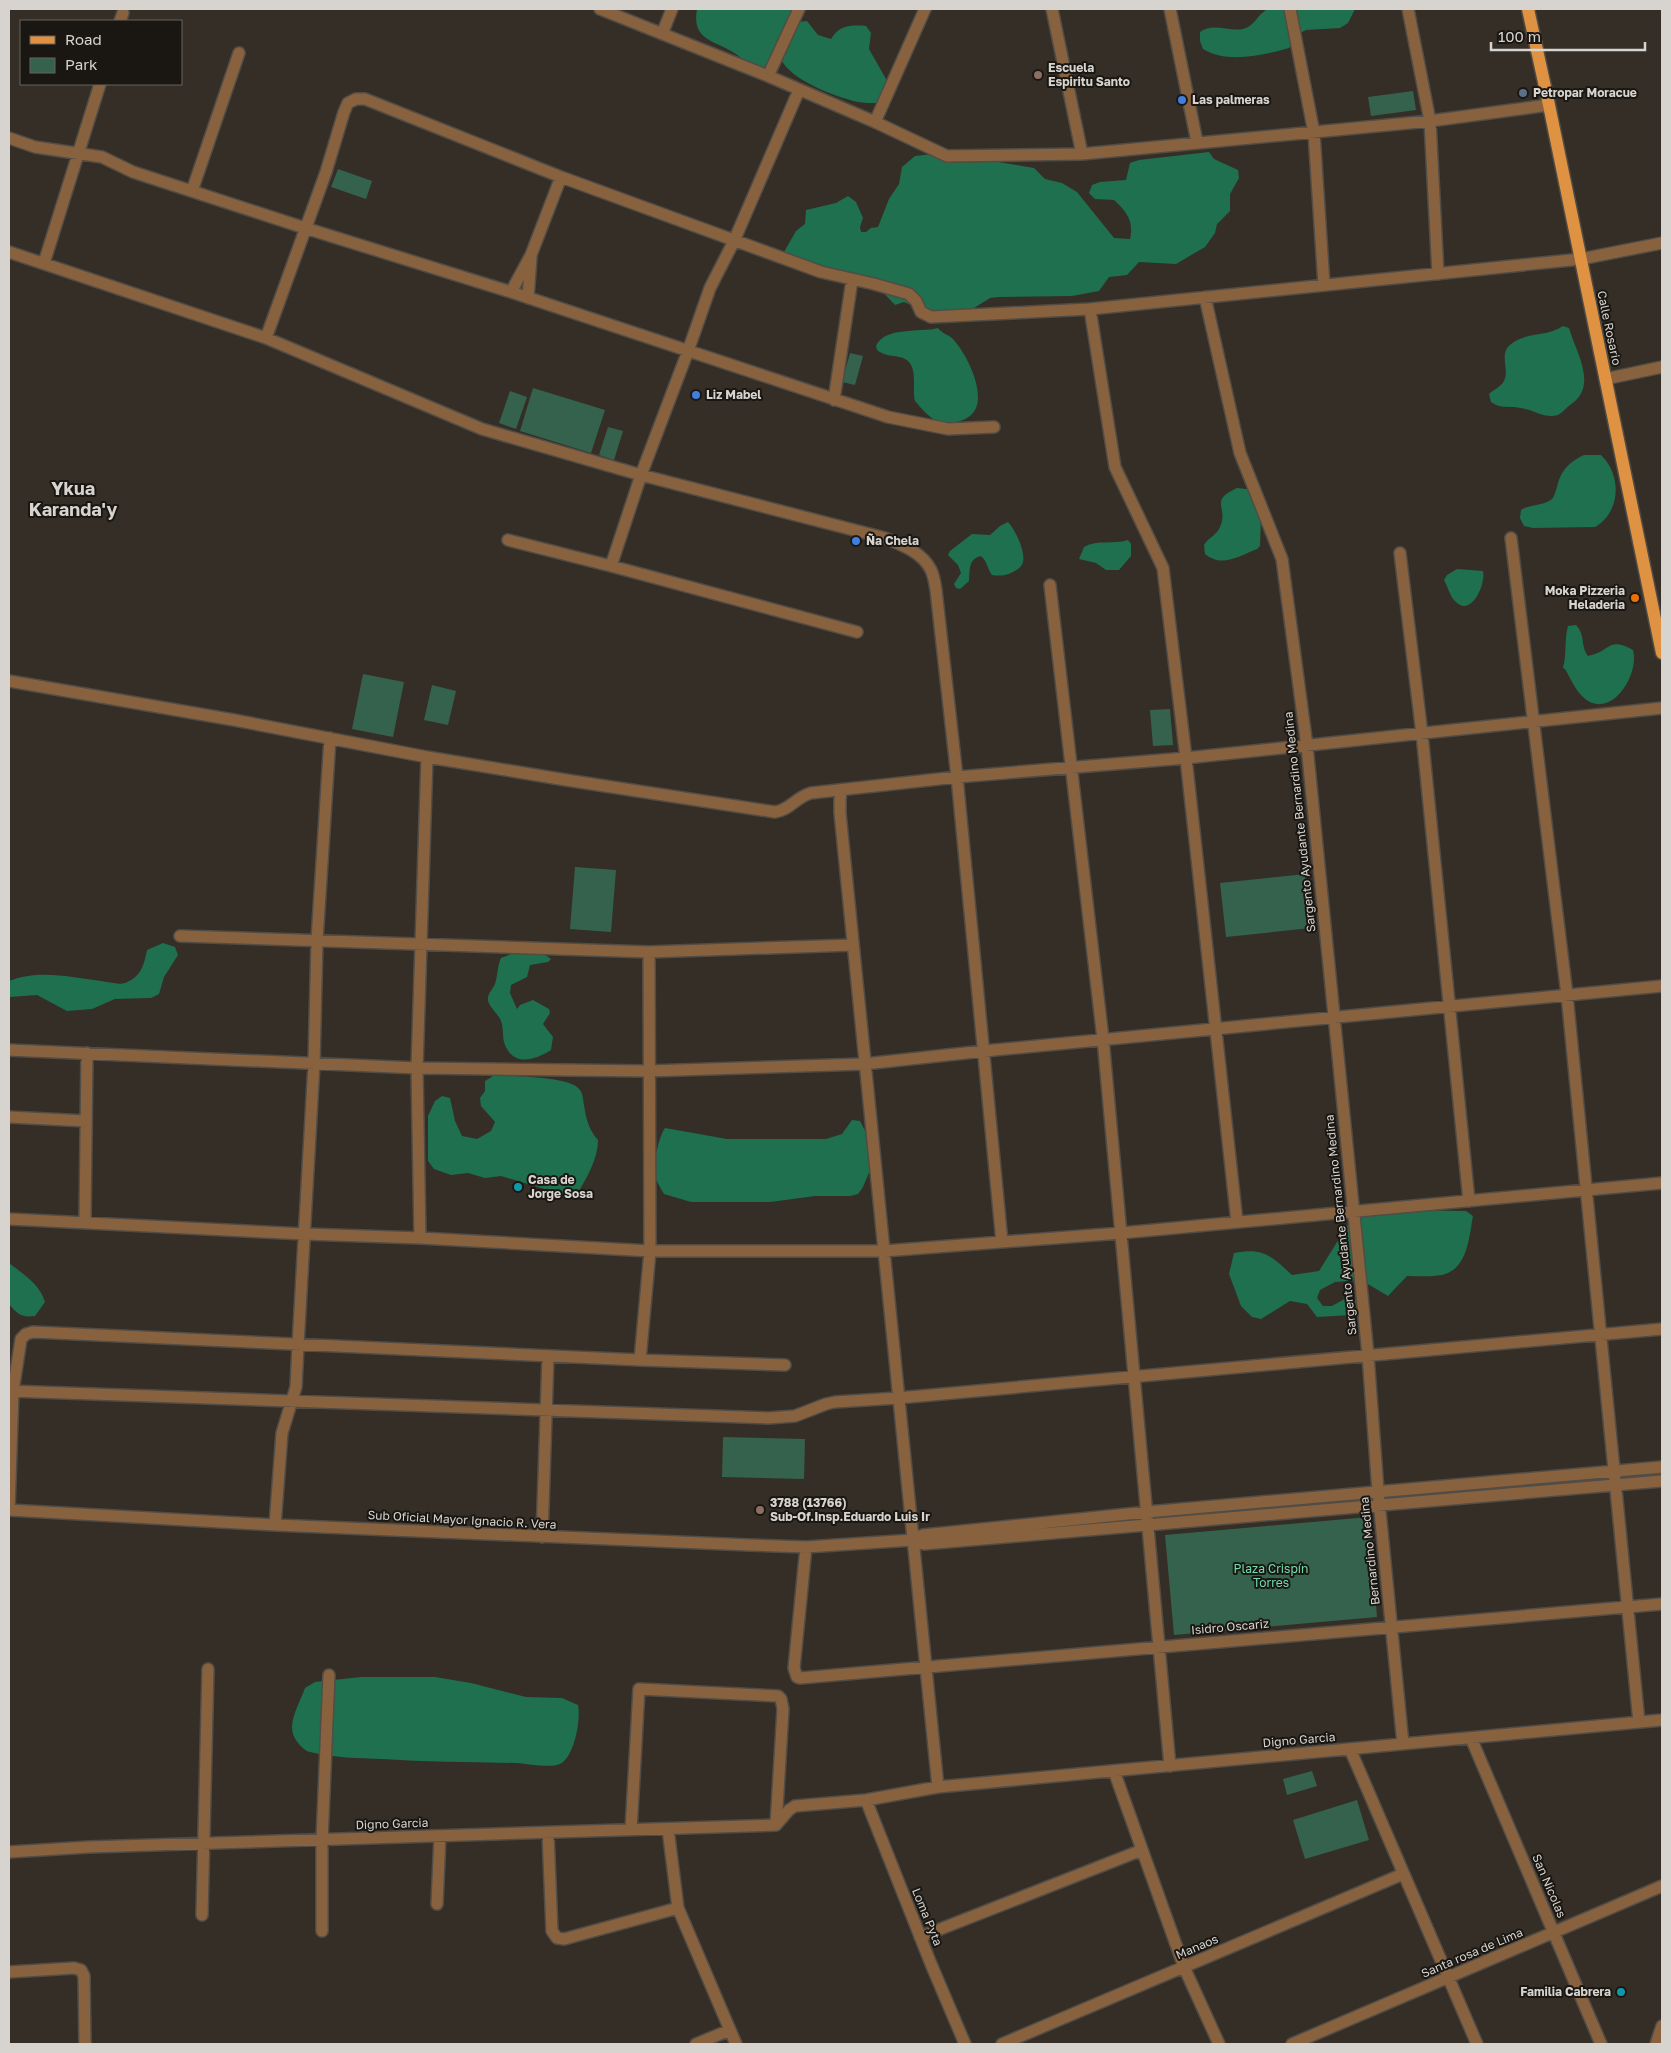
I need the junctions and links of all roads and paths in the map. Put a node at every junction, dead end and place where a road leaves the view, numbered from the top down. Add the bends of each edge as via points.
1 (600, 9) edge
2 (672, 9) edge
3 (799, 9) edge
4 (925, 9) edge
5 (1052, 9) edge
6 (1170, 9) edge
7 (1290, 9) edge
8 (1408, 9) edge
9 (1528, 9) edge
10 (662, 34) junction
11 (239, 53) dead end
12 (768, 76) junction
13 (100, 85) edge
14 (799, 90) junction
15 (1549, 105) junction
16 (1430, 121) junction
17 (875, 122) junction
18 (1314, 134) junction
19 (9, 138) edge
20 (1197, 142) junction
21 (78, 153) junction
22 (1082, 154) junction
23 (561, 177) junction
24 (192, 191) junction
25 (305, 228) junction
26 (734, 241) junction
27 (1662, 242) edge
28 (9, 252) edge
29 (531, 255) junction
30 (1581, 259) junction
31 (44, 262) junction
32 (1438, 274) junction
33 (852, 280) junction
34 (1324, 285) junction
35 (511, 292) junction
36 (1205, 297) junction
37 (528, 298) junction
38 (1090, 309) junction
39 (266, 338) junction
40 (688, 352) junction
41 (1662, 367) edge
42 (1606, 380) junction
43 (834, 400) junction
44 (994, 428) dead end
45 (641, 475) junction
46 (1511, 538) dead end
47 (508, 540) dead end
48 (1400, 553) dead end
49 (611, 566) junction
50 (1050, 585) dead end
51 (1659, 618) edge
52 (857, 632) dead end
53 (1662, 653) edge
54 (9, 681) edge
55 (1662, 708) edge
56 (1535, 722) junction
57 (1422, 734) junction
58 (330, 738) junction
59 (1307, 746) junction
60 (427, 757) junction
61 (1186, 758) junction
62 (1071, 768) junction
63 (957, 777) junction
64 (842, 790) junction
65 (180, 936) dead end
66 (317, 940) junction
67 (420, 944) junction
68 (853, 945) junction
69 (649, 952) junction
70 (1662, 986) edge
71 (1567, 995) junction
72 (1448, 1006) junction
73 (1334, 1017) junction
74 (1216, 1028) junction
75 (1103, 1039) junction
76 (9, 1050) edge
77 (984, 1050) junction
78 (87, 1053) junction
79 (314, 1064) junction
80 (864, 1064) junction
81 (417, 1068) junction
82 (648, 1071) junction
83 (9, 1117) edge
84 (86, 1120) junction
85 (1662, 1182) edge
86 (1586, 1190) junction
87 (1470, 1201) junction
88 (1354, 1211) junction
89 (9, 1219) edge
90 (85, 1221) junction
91 (1237, 1222) junction
92 (1121, 1233) junction
93 (304, 1234) junction
94 (420, 1238) junction
95 (1002, 1242) junction
96 (884, 1251) junction
97 (650, 1252) junction
98 (1662, 1329) edge
99 (1601, 1334) junction
100 (298, 1345) junction
101 (548, 1356) junction
102 (1368, 1356) junction
103 (640, 1360) junction
104 (785, 1365) dead end
105 (1134, 1377) junction
106 (11, 1391) edge
107 (898, 1398) junction
108 (291, 1401) junction
109 (546, 1412) junction
110 (1662, 1468) edge
111 (1614, 1471) junction
112 (1662, 1481) edge
113 (1616, 1484) junction
114 (1378, 1491) junction
115 (1379, 1505) junction
116 (9, 1510) edge
117 (1147, 1512) junction
118 (275, 1525) junction
119 (1148, 1525) junction
120 (542, 1537) junction
121 (914, 1540) junction
122 (806, 1546) junction
123 (1662, 1604) edge
124 (1628, 1606) junction
125 (1392, 1627) junction
126 (1159, 1647) junction
127 (926, 1667) junction
128 (208, 1669) dead end
129 (329, 1675) dead end
130 (1662, 1720) edge
131 (1639, 1722) junction
132 (1470, 1738) junction
133 (1404, 1744) junction
134 (1350, 1749) junction
135 (1170, 1766) junction
136 (1114, 1771) junction
137 (938, 1788) junction
138 (866, 1800) junction
139 (776, 1825) junction
140 (668, 1829) junction
141 (631, 1830) junction
142 (548, 1832) junction
143 (440, 1836) junction
144 (322, 1840) junction
145 (204, 1844) junction
146 (1142, 1850) junction
147 (9, 1852) edge
148 (1403, 1874) junction
149 (1662, 1886) edge
150 (437, 1904) dead end
151 (678, 1908) junction
152 (202, 1915) dead end
153 (322, 1931) dead end
154 (1554, 1933) junction
155 (920, 1937) junction
156 (1184, 1967) junction
157 (9, 1972) edge
158 (1449, 1978) junction
159 (1662, 2026) edge
160 (730, 2030) junction
161 (85, 2044) edge
162 (696, 2044) edge
163 (736, 2044) edge
164 (965, 2044) edge
165 (1002, 2044) edge
166 (1219, 2044) edge
167 (1292, 2044) edge
168 (1477, 2044) edge
169 (1601, 2044) edge
170 (1656, 2044) edge

1 - 10 street
2 - 10 street
3 - 12 street
4 - 17 street
5 - 22 street
6 - 20 street
7 - 18 street
8 - 16 street
9 - 15 main road, Calle Rosario
10 - 12 street
11 - 24 street
12 - 14 street
13 - 21 street
14 - 17 street
14 - 26 street
15 - 16 street
15 - 30 main road, Calle Rosario
16 - 18 street
16 - 32 street
17 - 22 street via 947,156
18 - 20 street
18 - 34 street
19 - 21 street via 35,147
20 - 22 street
21 - 24 street via 102,157 133,172
21 - 31 street
23 - 25 street via 365,99 356,99 348,102 344,112
23 - 26 street
23 - 29 street
24 - 25 street
25 - 35 street
25 - 39 street
26 - 33 street
26 - 40 street via 710,288
27 - 30 street
28 - 31 street
29 - 35 street
29 - 37 street
30 - 32 street
30 - 42 main road, Calle Rosario
31 - 39 street
32 - 34 street
33 - 38 street via 909,294 921,312 930,317
33 - 43 street
34 - 36 street
35 - 37 street
36 - 38 street
36 - 59 street, Sargento Ayudante Bernardino Medina via 1240,453 1282,559
37 - 40 street
38 - 61 street via 1115,467 1163,568
39 - 45 street via 482,429
40 - 43 street
40 - 45 street
41 - 42 street
42 - 51 main road, Calle Rosario
43 - 44 street via 948,429
45 - 49 street
45 - 63 street via 885,538 920,556 932,570 936,590
46 - 56 street
47 - 49 street
48 - 57 street
49 - 52 street
50 - 62 street
51 - 53 main road, Calle Rosario
54 - 58 street
55 - 56 street
56 - 57 street
56 - 71 street
57 - 59 street
57 - 72 street
58 - 60 street
58 - 66 street
59 - 61 street
59 - 73 street, Sargento Ayudante Bernardino Medina
60 - 64 street via 775,812 784,811 804,795
60 - 67 street
61 - 62 street
61 - 74 street
62 - 63 street
62 - 75 street
63 - 64 street
63 - 77 street
64 - 68 street via 840,813
65 - 66 street
66 - 67 street
66 - 79 street
67 - 69 street
67 - 81 street
68 - 69 street
68 - 80 street
69 - 82 street
70 - 71 street
71 - 72 street
71 - 86 street
72 - 73 street
72 - 87 street
73 - 74 street
73 - 88 street, Sargento Ayudante Bernardino Medina
74 - 75 street
74 - 91 street
75 - 77 street
75 - 92 street
76 - 78 street
77 - 80 street
77 - 95 street
78 - 79 street
78 - 84 street
79 - 81 street
79 - 93 street
80 - 82 street
80 - 96 street
81 - 82 street
81 - 94 street
82 - 97 street
83 - 84 street
84 - 90 street
85 - 86 street
86 - 87 street
86 - 99 street
87 - 88 street
88 - 91 street
88 - 102 street, Sargento Ayudante Bernardino Medina
89 - 90 street
90 - 93 street
91 - 92 street
92 - 95 street
92 - 105 street
93 - 94 street
93 - 100 street
94 - 97 street
95 - 96 street
96 - 97 street
96 - 107 street
97 - 103 street
98 - 99 street
99 - 102 street
99 - 111 street
100 - 101 street
100 - 106 street via 33,1332 21,1339
100 - 108 street via 296,1387
101 - 103 street
101 - 109 street
102 - 105 street
102 - 114 street, Bernardino Medina
103 - 104 street
105 - 107 street
105 - 117 street
106 - 108 street
106 - 116 street
107 - 109 street via 826,1404 795,1416 768,1418
107 - 121 street
108 - 109 street
108 - 118 street via 282,1433
109 - 120 street
110 - 111 street
111 - 113 street
111 - 114 street
112 - 113 street
113 - 115 street
113 - 124 street
114 - 115 street, Bernardino Medina
114 - 117 street
115 - 119 street
115 - 125 street, Bernardino Medina
116 - 118 street, Sub Oficial Mayor Ignacio R. Vera
117 - 119 street
117 - 121 street via 923,1535
118 - 120 street, Sub Oficial Mayor Ignacio R. Vera
119 - 121 street via 924,1544
119 - 126 street
120 - 122 street, Sub Oficial Mayor Ignacio R. Vera
121 - 122 street, Sub Oficial Mayor Ignacio R. Vera
121 - 127 street
122 - 127 street, Isidro Oscariz via 794,1668 797,1677
123 - 124 street, Isidro Oscariz
124 - 125 street, Isidro Oscariz
124 - 131 street
125 - 126 street, Isidro Oscariz
125 - 133 street, Bernardino Medina
126 - 127 street, Isidro Oscariz
126 - 135 street
127 - 137 street
128 - 145 street
129 - 144 street
130 - 131 street, Digno Garcia
131 - 132 street, Digno Garcia
132 - 133 street, Digno Garcia
132 - 154 street, San Nicolas
133 - 134 street, Digno Garcia
134 - 135 street, Digno Garcia
134 - 148 street
135 - 136 street, Digno Garcia
136 - 137 street, Digno Garcia
136 - 146 street
137 - 138 street, Digno Garcia
138 - 139 street, Digno Garcia via 795,1806
138 - 155 street, Loma Pyta
139 - 140 street, Digno Garcia
139 - 141 street via 783,1708 778,1696 639,1689
140 - 141 street, Digno Garcia
140 - 151 street
141 - 142 street, Digno Garcia
142 - 143 street, Digno Garcia
142 - 151 street via 552,1931 557,1938 564,1939
143 - 144 street, Digno Garcia
143 - 150 street
144 - 145 street, Digno Garcia
144 - 153 street
145 - 147 street, Digno Garcia
145 - 152 street
146 - 155 street
146 - 156 street
148 - 156 street, Manaos
148 - 158 street
149 - 154 street, Santa rosa de Lima
151 - 160 street
154 - 158 street, Santa rosa de Lima
154 - 169 street, San Nicolas
155 - 164 street, Loma Pyta
156 - 165 street, Manaos
156 - 166 street
157 - 161 street via 81,1970 84,1976
158 - 167 street, Santa rosa de Lima
158 - 168 street
159 - 170 street
160 - 162 street
160 - 163 street

